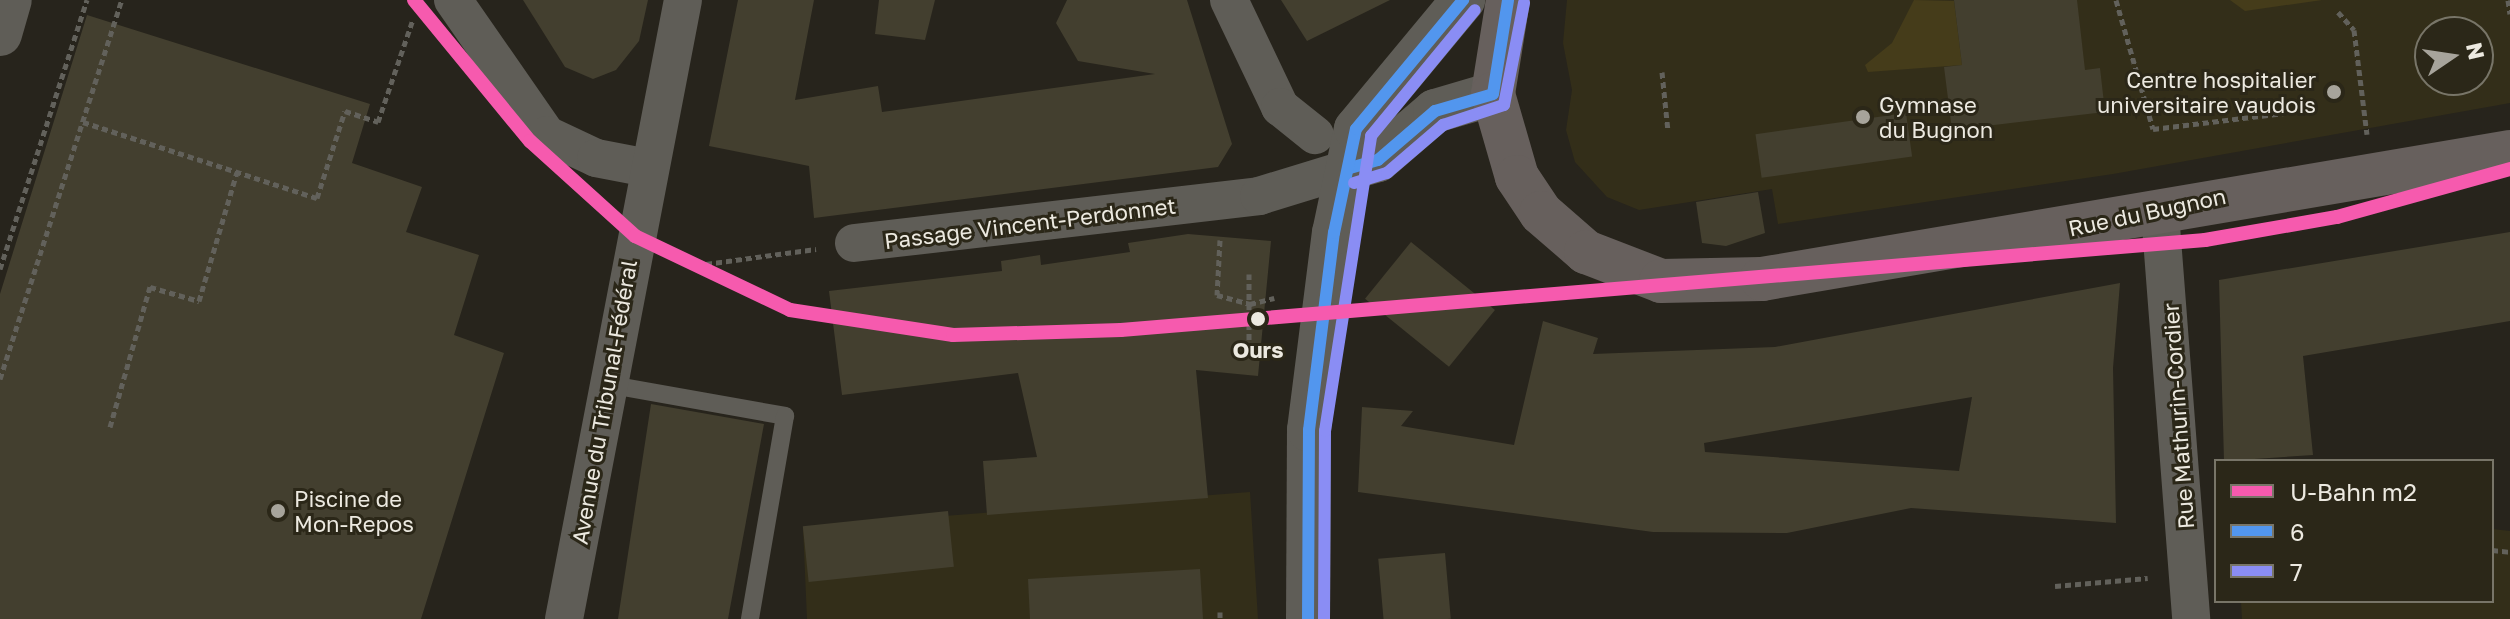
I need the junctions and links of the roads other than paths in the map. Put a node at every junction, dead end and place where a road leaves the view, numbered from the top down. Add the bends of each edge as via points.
1 (10, 0) edge
2 (453, 0) edge
3 (683, 0) edge
4 (1229, 0) edge
5 (1463, 0) edge
6 (1508, 0) edge
7 (0, 34) edge
8 (1493, 94) junction
9 (1315, 135) dead end
10 (2510, 152) edge
11 (648, 168) junction
12 (1350, 168) junction
13 (2160, 213) junction
14 (854, 243) road end
15 (606, 384) junction
16 (564, 619) edge
17 (750, 619) edge
18 (1308, 619) edge
19 (2191, 619) edge

1 - 7 street
2 - 11 street via 547,135 596,158
3 - 11 street, Avenue du Tribunal-Fédéral
4 - 9 street via 1280,107
5 - 12 street via 1356,129
6 - 8 main road
8 - 12 street via 1435,111 1378,160
8 - 13 main road, Rue du Bugnon via 1505,152 1541,213 1586,252 1633,274 1692,285
10 - 13 main road, Rue du Bugnon via 2235,194
11 - 15 street, Avenue du Tribunal-Fédéral
12 - 14 street, Passage Vincent-Perdonnet via 1259,196
12 - 18 street via 1334,233 1309,430
13 - 19 street, Rue Mathurin-Cordier
15 - 16 street, Avenue du Tribunal-Fédéral
15 - 17 lane via 785,416

